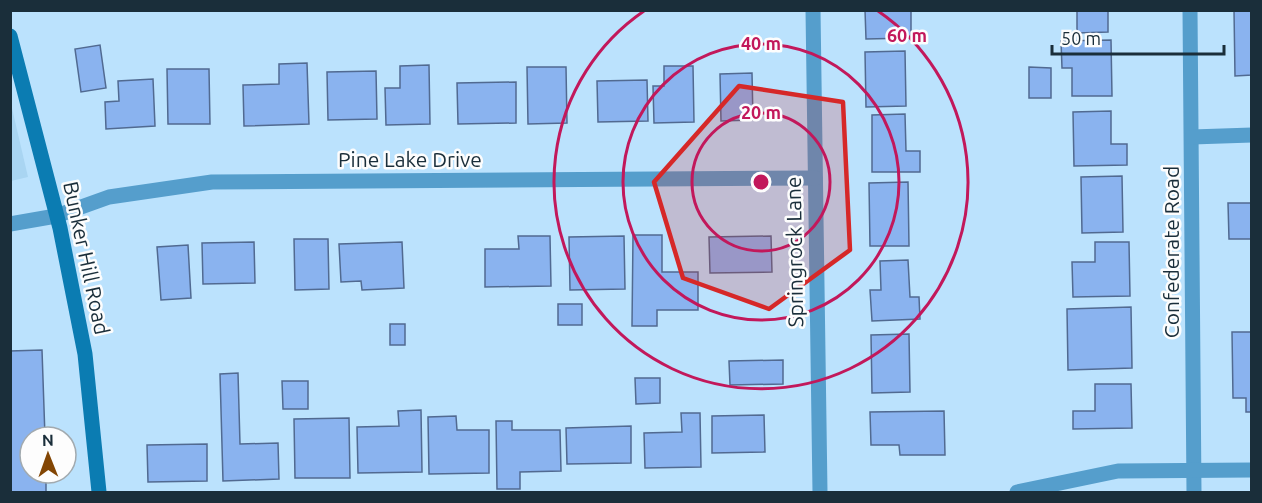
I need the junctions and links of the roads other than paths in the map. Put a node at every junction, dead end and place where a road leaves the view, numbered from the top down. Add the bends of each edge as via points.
1 (813, 10) edge
2 (1190, 10) edge
3 (10, 36) edge
4 (1251, 135) edge
5 (1192, 136) junction
6 (815, 178) junction
7 (56, 216) junction
8 (10, 224) edge
9 (1251, 470) edge
10 (1194, 472) junction
11 (99, 492) edge
12 (820, 492) edge
13 (1017, 492) edge
14 (1194, 492) edge

1 - 6 street, Springrock Lane
2 - 5 street, Confederate Road
3 - 7 street, Bunker Hill Road
4 - 5 street
5 - 10 street, Confederate Road
6 - 7 street, Pine Lake Drive via 212,182 109,197
6 - 12 street, Springrock Lane
7 - 8 street, Pine Lake Drive
7 - 11 street, Bunker Hill Road via 85,354
9 - 10 street
10 - 13 street via 1118,471
10 - 14 street, Confederate Road

